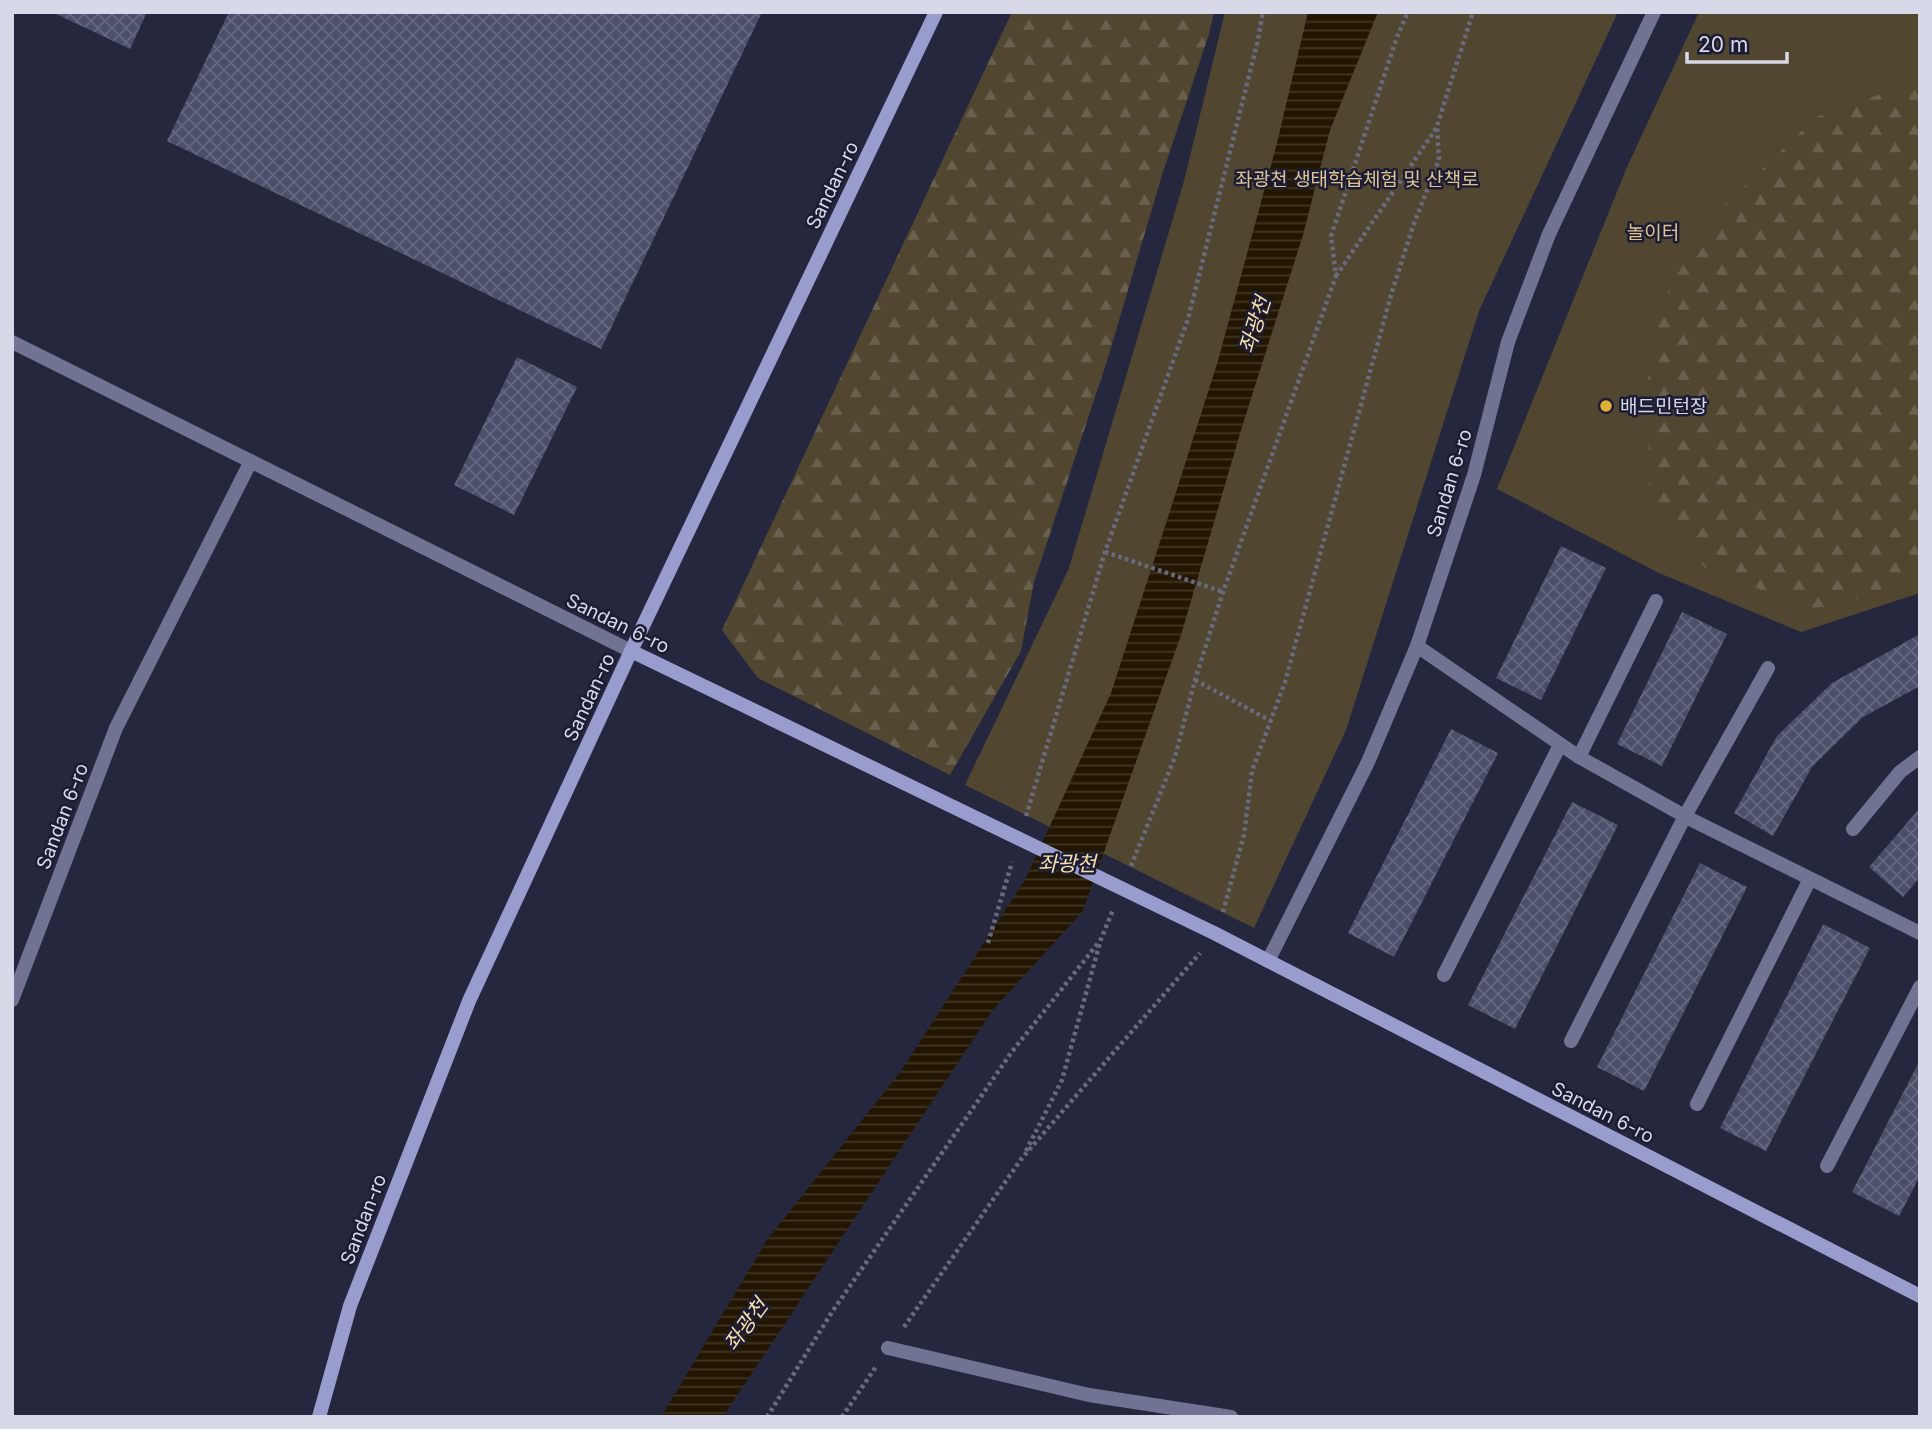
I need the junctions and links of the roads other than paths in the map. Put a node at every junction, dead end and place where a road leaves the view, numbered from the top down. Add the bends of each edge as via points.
1 (936, 12) edge
2 (1654, 12) edge
3 (12, 342) edge
4 (251, 461) junction
5 (1656, 601) dead end
6 (1417, 646) junction
7 (631, 651) junction
8 (1768, 668) dead end
9 (1560, 745) junction
10 (1579, 757) junction
11 (1920, 757) edge
12 (1685, 816) junction
13 (1853, 829) dead end
14 (1811, 879) junction
15 (1920, 933) edge
16 (1268, 961) junction
17 (1444, 975) dead end
18 (1920, 987) edge
19 (12, 1000) edge
20 (1571, 1041) dead end
21 (1697, 1104) dead end
22 (1827, 1166) dead end
23 (1918, 1292) edge
24 (888, 1348) road end
25 (319, 1417) edge
26 (1231, 1417) edge

1 - 7 street, Sandan-ro
2 - 6 street, Sandan 6-ro via 1549,234 1508,342 1474,475
3 - 4 street, Sandan 6-ro
4 - 7 street, Sandan 6-ro
4 - 19 street, Sandan 6-ro via 116,728
5 - 10 street
6 - 9 street
6 - 16 street, Sandan 6-ro via 1368,762
7 - 16 street, Sandan 6-ro
7 - 25 street, Sandan-ro via 469,1001 351,1306
8 - 12 street
9 - 10 street
9 - 17 street
10 - 12 street
11 - 13 street via 1900,772
12 - 14 street
12 - 20 street
14 - 15 street
14 - 21 street
16 - 23 street, Sandan 6-ro
18 - 22 street
24 - 26 street via 1089,1395

